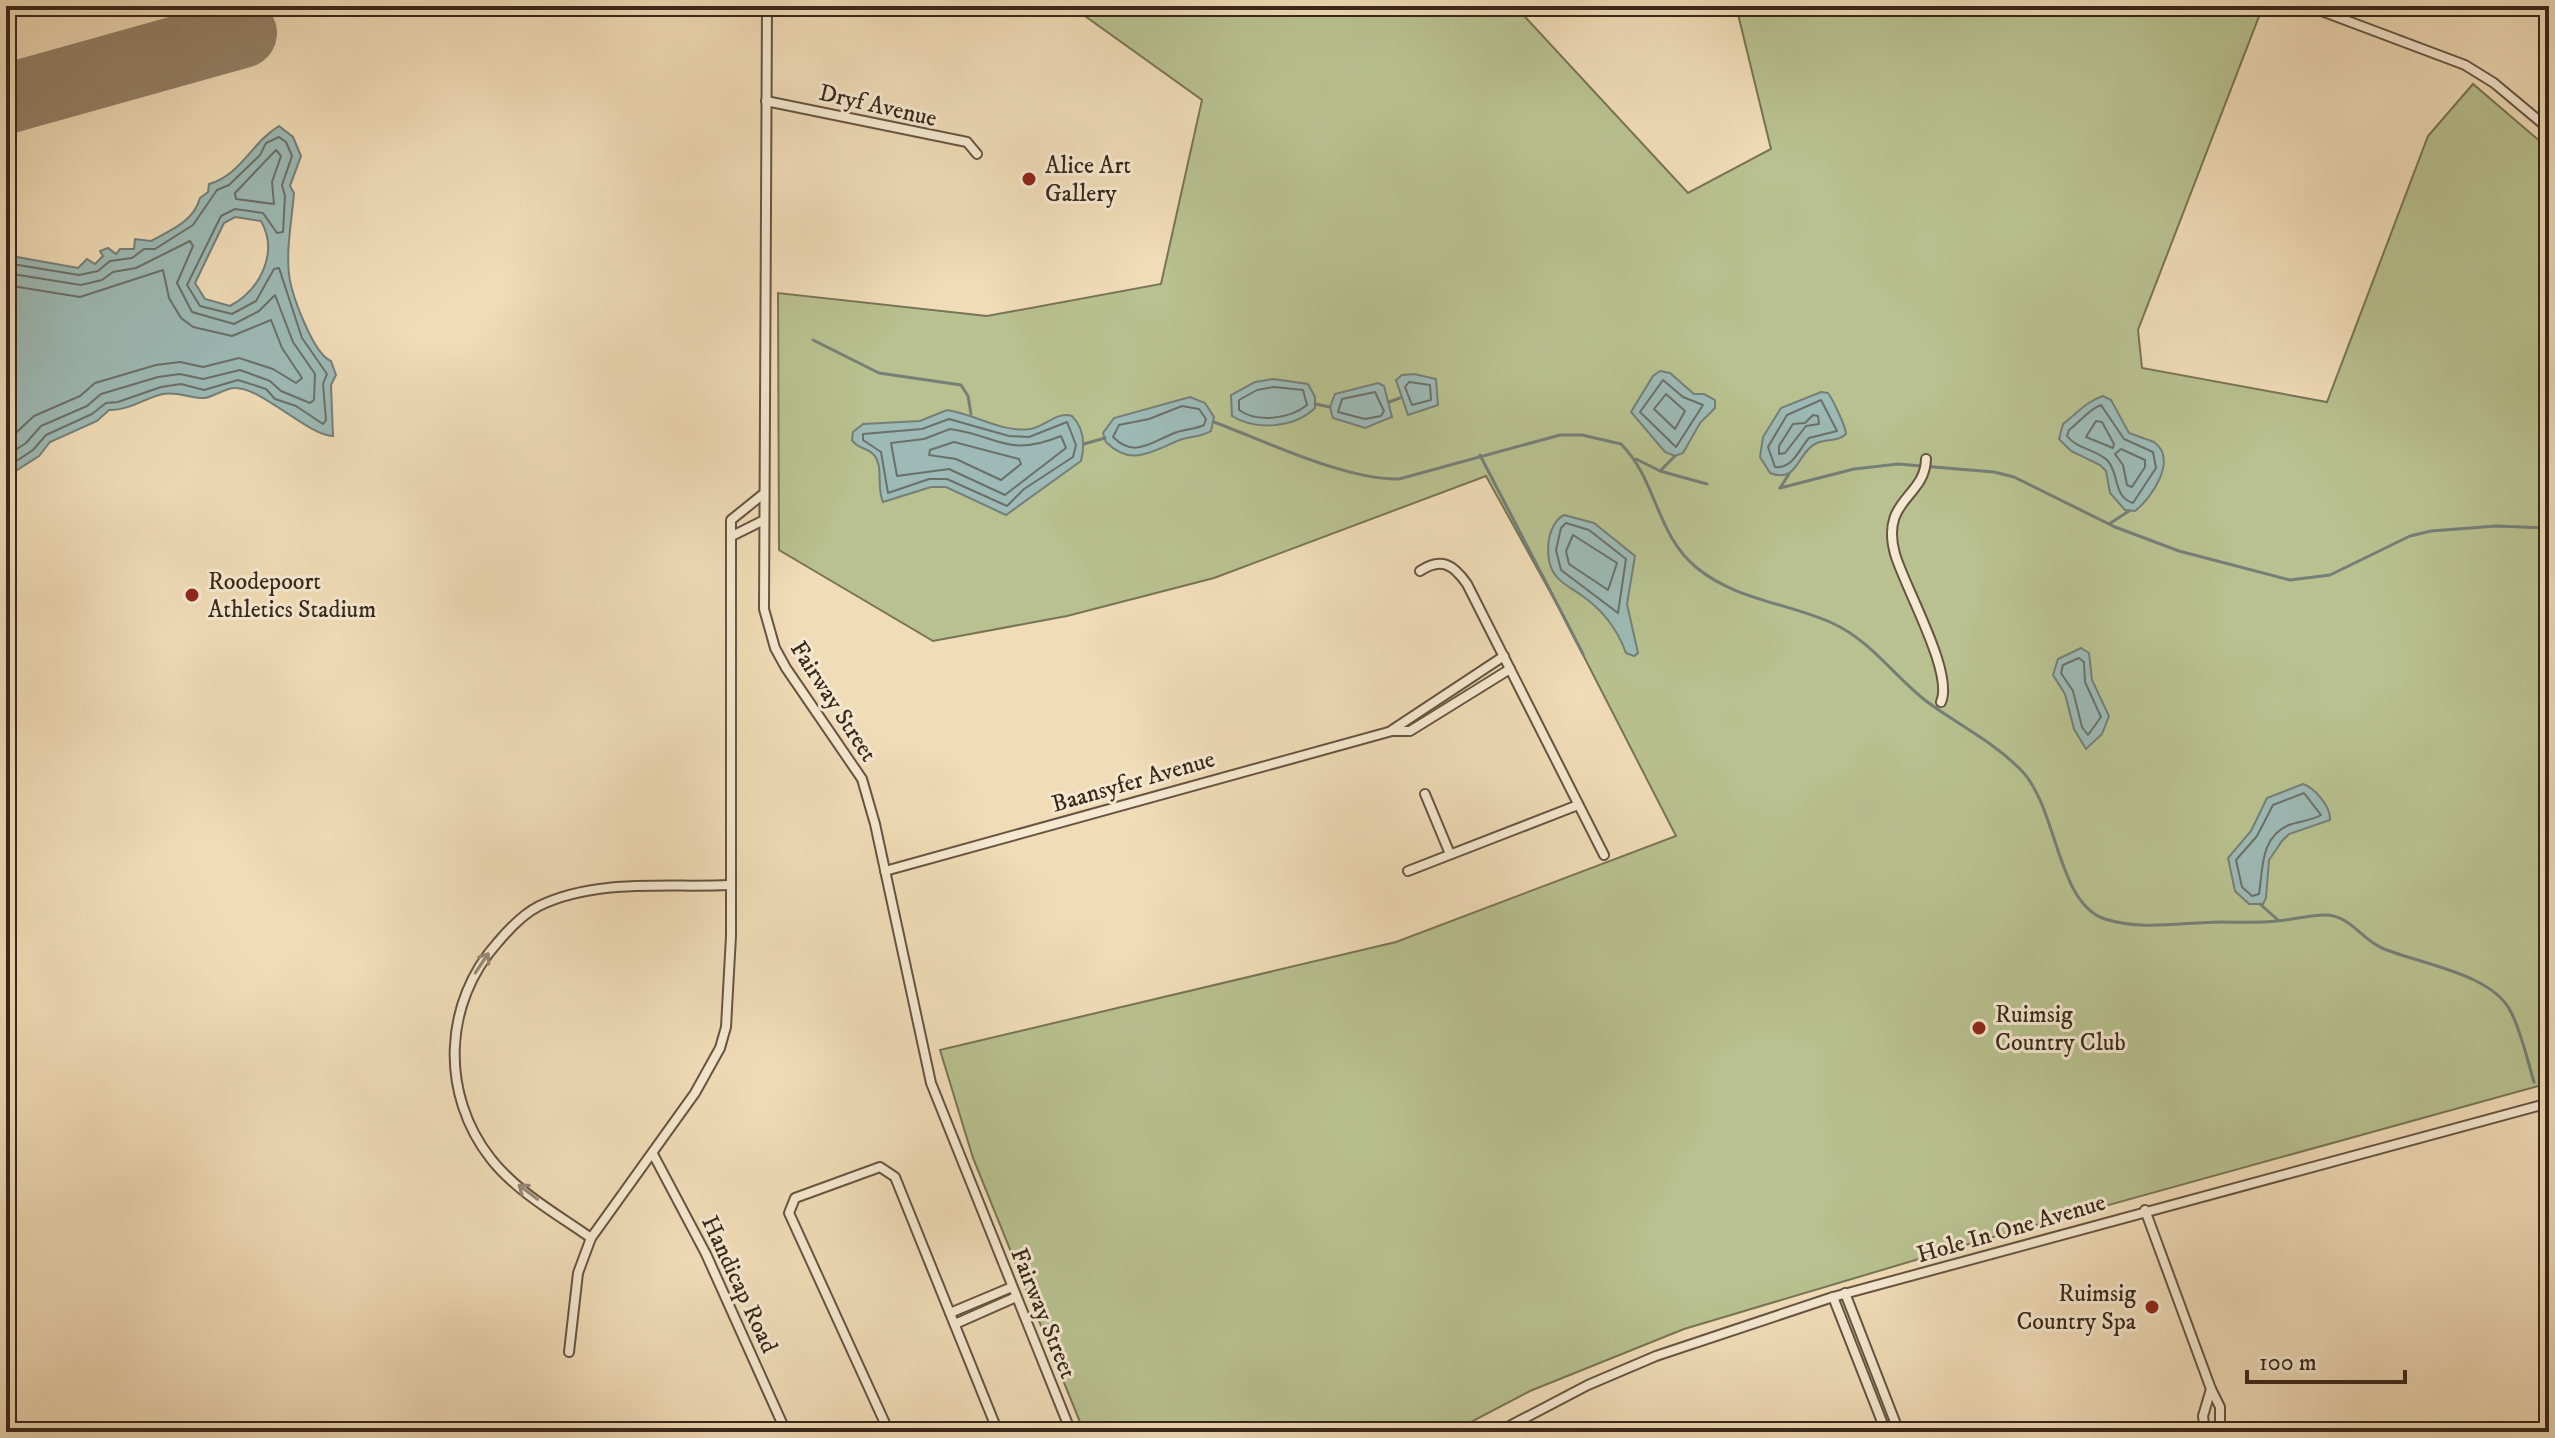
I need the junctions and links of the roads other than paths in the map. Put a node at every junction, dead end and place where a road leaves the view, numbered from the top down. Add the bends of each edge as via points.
1 (767, 6) edge
2 (2308, 6) edge
3 (766, 101) junction
4 (2549, 129) edge
5 (977, 154) dead end
6 (1926, 459) dead end
7 (762, 495) junction
8 (762, 521) junction
9 (732, 536) junction
10 (1420, 571) dead end
11 (1504, 656) junction
12 (1510, 669) junction
13 (1445, 696) junction
14 (1941, 702) dead end
15 (1452, 707) junction
16 (1392, 731) junction
17 (1425, 794) dead end
18 (1578, 805) junction
19 (1450, 854) junction
20 (1604, 855) dead end
21 (885, 871) junction
22 (1408, 871) dead end
23 (730, 885) junction
24 (2549, 1103) edge
25 (653, 1154) junction
26 (2145, 1210) junction
27 (591, 1238) junction
28 (1012, 1287) junction
29 (1845, 1293) junction
30 (1016, 1297) junction
31 (1833, 1297) junction
32 (950, 1313) junction
33 (955, 1324) junction
34 (569, 1352) dead end
35 (2211, 1389) junction
36 (786, 1432) edge
37 (889, 1432) edge
38 (998, 1432) edge
39 (1071, 1432) edge
40 (1498, 1432) edge
41 (1886, 1432) edge
42 (1899, 1432) edge
43 (2205, 1432) edge
44 (2220, 1432) edge

1 - 3 street, Fairway Street
2 - 4 street via 2475,70
3 - 5 street, Dryf Avenue via 967,142
3 - 7 street, Fairway Street
6 - 14 street via 1926,474 1900,503 1891,535 1942,673
7 - 8 street, Fairway Street
7 - 9 street via 732,517
8 - 9 street
8 - 21 street, Fairway Street via 764,609 775,648 857,770
9 - 23 street
10 - 11 street via 1434,562 1458,571
11 - 12 street
11 - 13 street, Baansyfer Avenue
12 - 15 street, Baansyfer Avenue
12 - 18 street
13 - 15 street
13 - 16 street, Baansyfer Avenue
15 - 16 street, Baansyfer Avenue via 1410,731
16 - 21 street, Baansyfer Avenue
17 - 19 street
18 - 19 street
18 - 20 street
19 - 22 street
21 - 28 street, Fairway Street via 931,1083
23 - 25 street via 730,993 720,1048
27 -> 23 street via 509,1178 478,1139 455,1073 456,1027 466,989 494,946 538,907 595,889
24 - 26 street, Hole In One Avenue
25 - 27 street
25 - 36 street, Handicap Road via 706,1254
26 - 29 street, Hole In One Avenue
26 - 35 street
27 - 34 street via 577,1282
28 - 30 street, Fairway Street
28 - 32 street
29 - 31 street, Hole In One Avenue
29 - 42 street
30 - 33 street
30 - 39 street, Fairway Street
31 - 40 street, Hole In One Avenue via 1656,1356
31 - 41 street
32 - 33 street
32 - 37 street via 888,1169 875,1168 791,1202 791,1222
33 - 38 street
35 - 43 street via 2203,1416
35 - 44 street via 2220,1407

